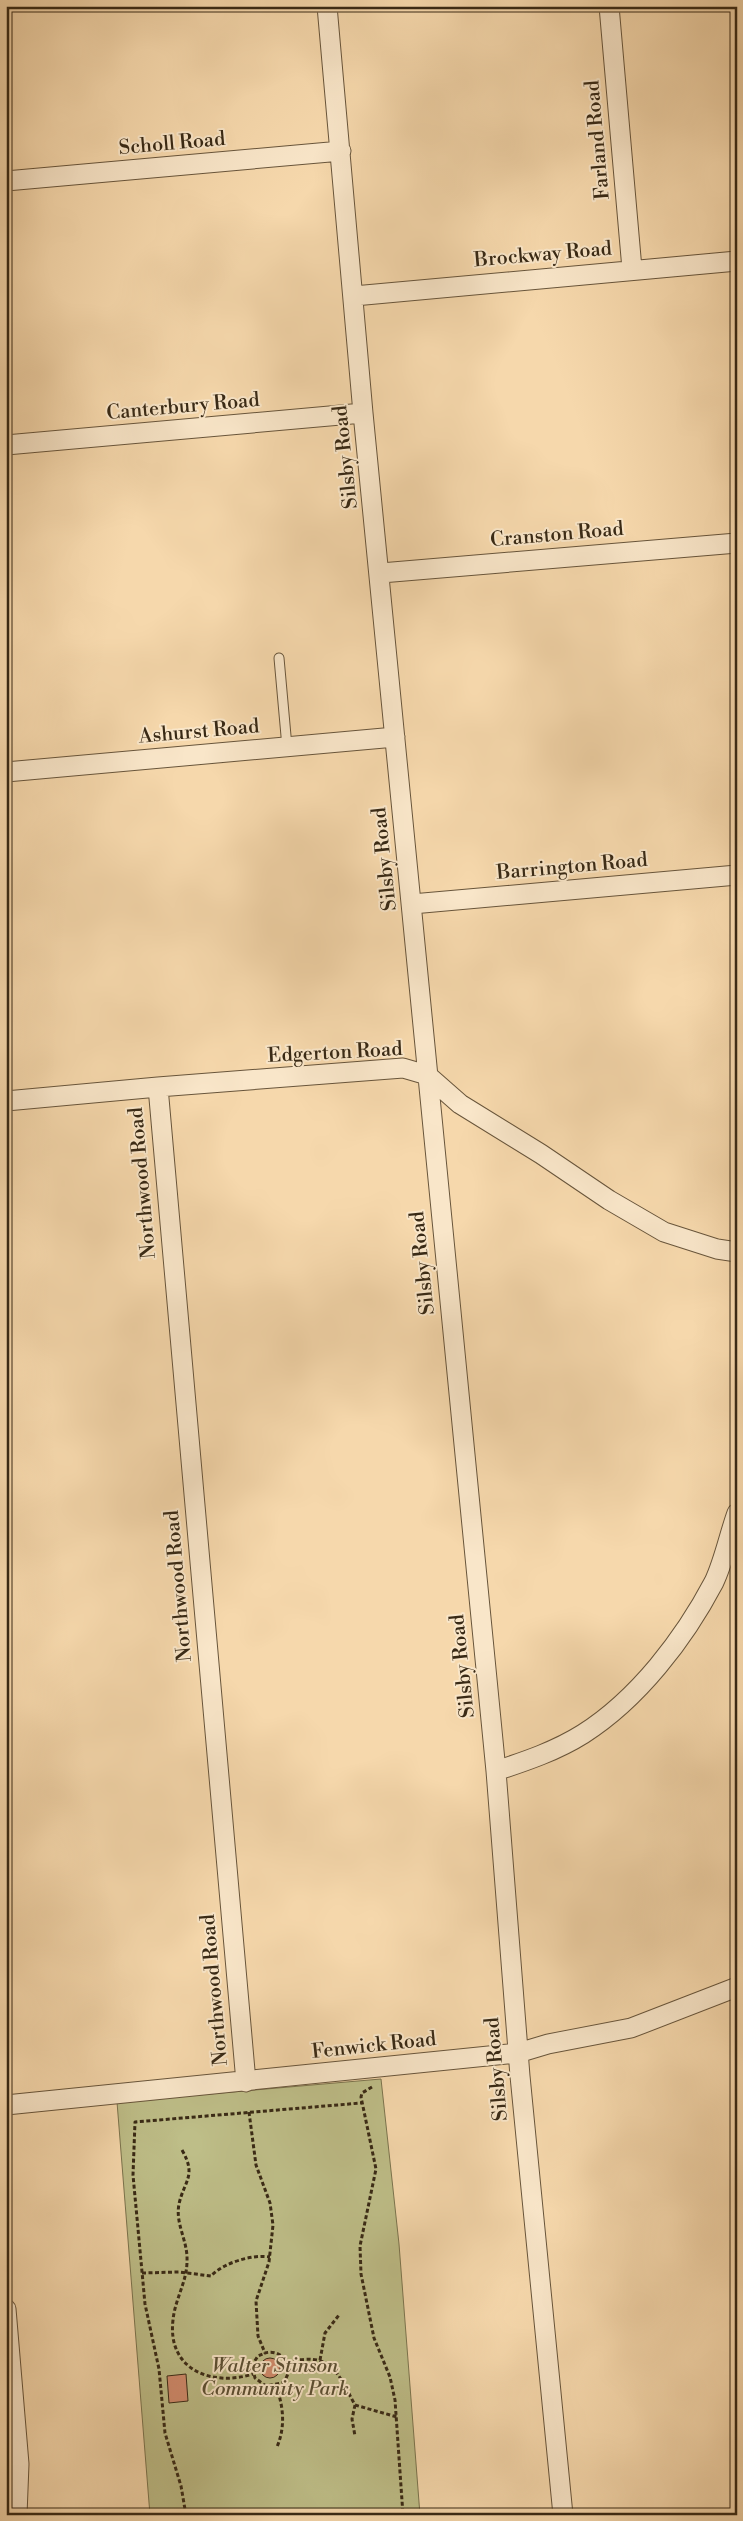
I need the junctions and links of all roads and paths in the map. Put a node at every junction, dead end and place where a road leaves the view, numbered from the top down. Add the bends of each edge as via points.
1 (327, 6) edge
2 (609, 6) edge
3 (341, 151) junction
4 (6, 181) edge
5 (737, 261) edge
6 (632, 269) junction
7 (354, 296) junction
8 (363, 413) junction
9 (6, 446) edge
10 (737, 543) edge
11 (380, 573) junction
12 (279, 658) dead end
13 (395, 737) junction
14 (287, 747) junction
15 (6, 772) edge
16 (737, 875) edge
17 (412, 904) junction
18 (427, 1076) junction
19 (158, 1087) junction
20 (6, 1101) edge
21 (737, 1252) edge
22 (737, 1513) edge
23 (496, 1771) junction
24 (737, 1987) edge
25 (518, 2054) junction
26 (246, 2082) junction
27 (376, 2086) dead end
28 (361, 2103) junction
29 (6, 2105) edge
30 (249, 2112) junction
31 (182, 2150) dead end
32 (270, 2257) junction
33 (142, 2273) junction
34 (186, 2273) junction
35 (6, 2309) edge
36 (338, 2315) dead end
37 (265, 2352) junction
38 (320, 2360) junction
39 (287, 2362) junction
40 (253, 2374) junction
41 (276, 2385) junction
42 (355, 2405) junction
43 (397, 2417) junction
44 (355, 2436) dead end
45 (277, 2447) dead end
46 (17, 2515) edge
47 (186, 2515) edge
48 (402, 2515) edge
49 (563, 2515) edge

1 - 3 street, Silsby Road
2 - 6 street, Farland Road
3 - 4 street, Scholl Road
3 - 7 street, Silsby Road
5 - 6 street, Brockway Road
6 - 7 street, Brockway Road
7 - 8 street, Silsby Road
8 - 9 street, Canterbury Road
8 - 11 street, Silsby Road
10 - 11 street, Cranston Road
11 - 13 street, Silsby Road
12 - 14 lane
13 - 14 street, Ashurst Road
13 - 17 street, Silsby Road
14 - 15 street, Ashurst Road
16 - 17 street, Barrington Road
17 - 18 street, Silsby Road
18 - 19 street, Edgerton Road via 403,1068
18 - 21 street, Edgerton Road via 460,1104 664,1232
18 - 23 street, Silsby Road
19 - 20 street, Edgerton Road
19 - 26 street, Northwood Road
22 - 23 street via 714,1581 668,1655 623,1704 583,1734 544,1755
23 - 25 street, Silsby Road
24 - 25 street, Fenwick Road via 631,2028 548,2044
25 - 26 street, Fenwick Road
25 - 49 street, Silsby Road
26 - 29 street, Fenwick Road
27 - 28 path via 362,2093
28 - 30 path
28 - 43 path via 376,2169 360,2246 361,2274 374,2338 390,2377
30 - 32 path via 256,2165 272,2216
30 - 33 path via 136,2122 133,2175
31 - 34 path via 189,2170 178,2217 187,2255
32 - 34 path via 251,2256 218,2269 210,2276
32 - 37 path via 256,2301 258,2336
33 - 34 path
33 - 47 path via 165,2433
34 - 40 path via 172,2329 179,2352 195,2371 213,2379 235,2379
35 - 46 street via 19,2464
36 - 38 path via 325,2333
37 - 39 path via 282,2354
37 - 40 path via 253,2362
38 - 39 path via 306,2358
38 - 42 path via 335,2368
39 - 41 path via 286,2378
40 - 41 path via 262,2384
41 - 45 path via 283,2422
42 - 43 path
42 - 44 path via 352,2419
43 - 48 path

